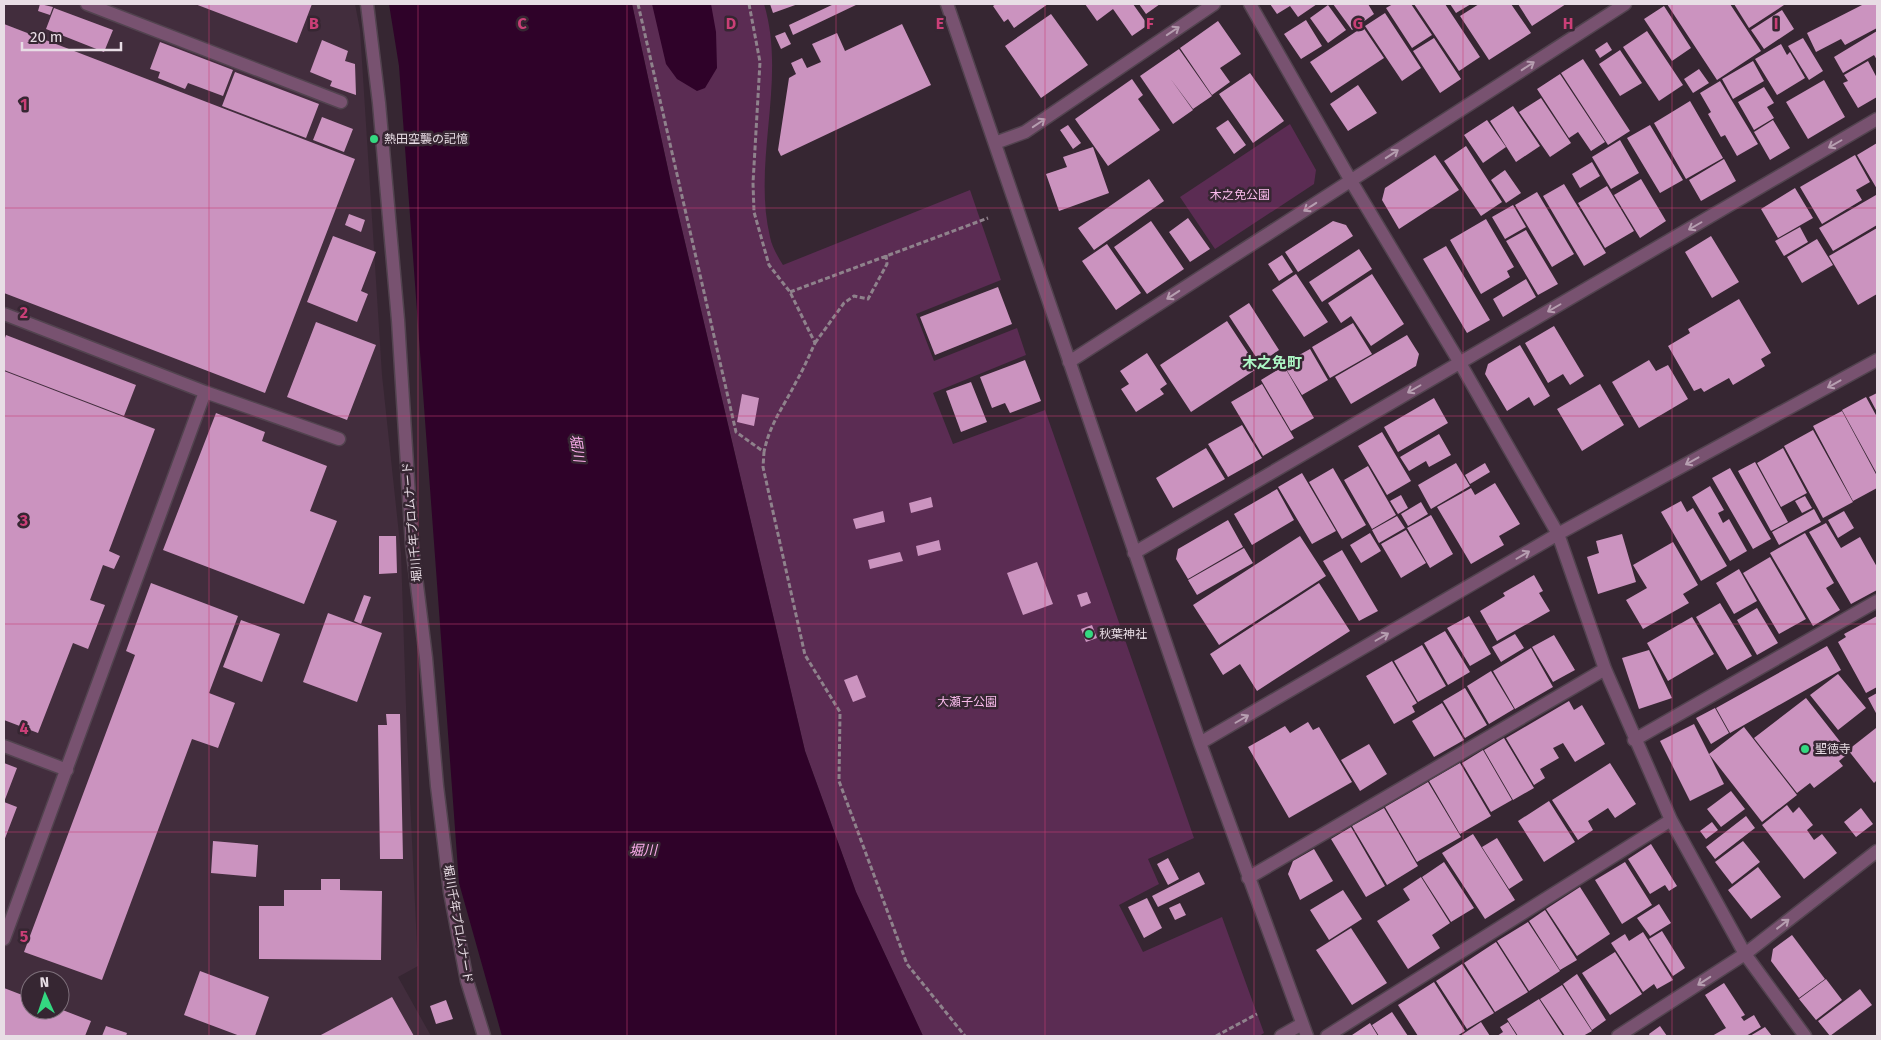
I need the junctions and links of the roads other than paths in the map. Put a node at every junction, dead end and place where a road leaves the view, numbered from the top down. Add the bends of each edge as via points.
1 (88, 4) edge
2 (367, 4) edge
3 (947, 4) edge
4 (1214, 4) edge
5 (1250, 4) edge
6 (1625, 4) edge
7 (341, 102) dead end
8 (1877, 119) edge
9 (995, 143) junction
10 (1350, 181) junction
11 (4, 314) edge
12 (1877, 360) edge
13 (1069, 362) junction
14 (1460, 362) junction
15 (205, 392) junction
16 (339, 439) dead end
17 (1558, 534) junction
18 (1134, 552) junction
19 (1877, 601) edge
20 (1605, 668) junction
21 (1634, 740) junction
22 (1200, 743) junction
23 (4, 746) edge
24 (67, 770) junction
25 (1671, 820) junction
26 (1877, 851) edge
27 (1248, 878) junction
28 (4, 939) edge
29 (1745, 954) junction
30 (1304, 1030) edge
31 (484, 1036) edge
32 (1281, 1036) edge
33 (1327, 1036) edge
34 (1618, 1036) edge
35 (1805, 1036) edge

1 - 7 street
2 - 31 street, 堀川千年プロムナード via 380,103 412,544 437,786 450,892 467,981
3 - 9 street
9 -> 4 street via 1025,132
5 - 10 street
10 -> 6 street
8 -> 14 street
9 - 13 street
10 -> 13 street
10 - 14 street
11 - 15 street
12 -> 17 street
13 - 18 street
14 - 17 street
14 -> 18 street
15 - 16 street
15 - 24 street
17 - 20 street
22 -> 17 street
18 - 22 street
19 - 21 street
20 - 21 street
20 - 27 street
21 - 25 street
22 - 27 street
23 - 24 street
24 - 28 street
25 - 29 street
25 - 33 street
29 -> 26 street
27 - 30 street
29 -> 34 street
29 - 35 street
30 - 32 street

